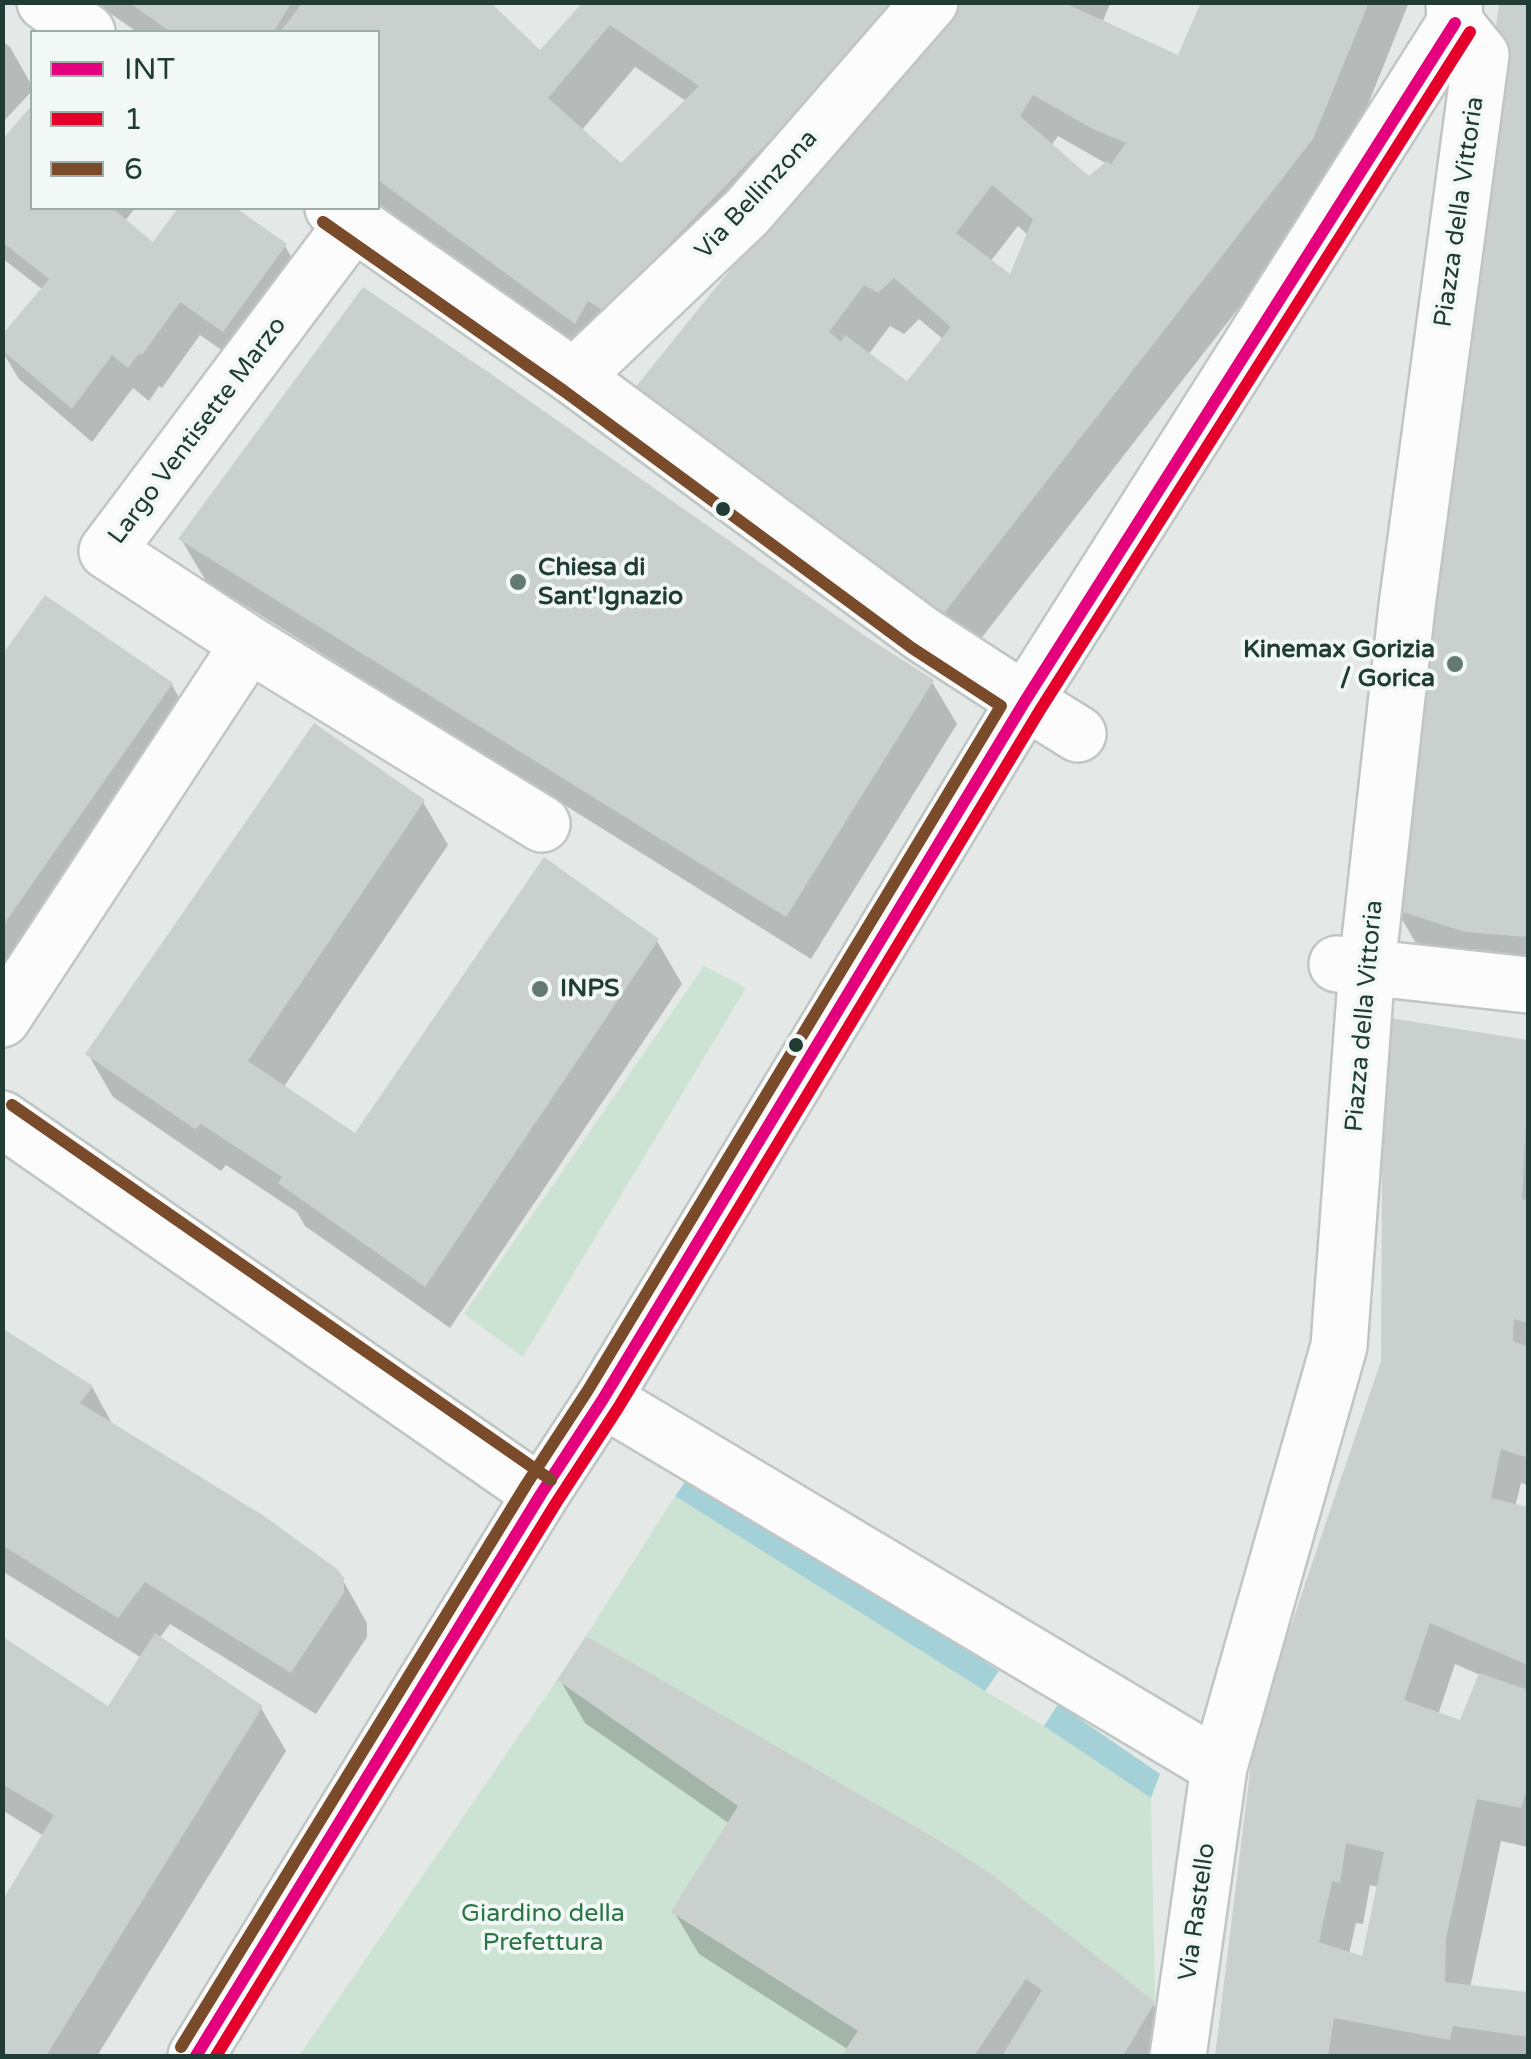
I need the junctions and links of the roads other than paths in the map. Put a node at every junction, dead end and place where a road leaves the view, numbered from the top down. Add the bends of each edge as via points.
1 (45, 2) edge
2 (930, 2) edge
3 (1455, 13) edge
4 (84, 30) edge
5 (343, 215) edge
6 (574, 378) junction
7 (250, 644) junction
8 (1024, 701) junction
9 (1078, 734) dead end
10 (542, 824) dead end
11 (1352, 966) junction
12 (1528, 985) edge
13 (2, 1020) edge
14 (2, 1119) edge
15 (604, 1400) junction
16 (541, 1494) junction
17 (1215, 1756) junction
18 (196, 2056) edge
19 (1178, 2056) edge

1 - 4 street
2 - 6 street, Via Bellinzona via 747,212
3 - 8 street, Piazza della Vittoria
3 - 11 street, Piazza della Vittoria via 1481,56
5 - 6 street
5 - 7 street, Largo Ventisette Marzo via 107,551
6 - 8 street via 922,634
7 - 10 street, Largo Ventisette Marzo
7 - 13 street
8 - 9 street
8 - 15 street, Piazza della Vittoria
11 - 12 street
11 - 17 street, Piazza della Vittoria via 1339,1346
14 - 16 street
15 - 16 street, Piazza della Vittoria
15 - 17 street
16 - 18 street, Piazza della Vittoria
17 - 19 street, Via Rastello

